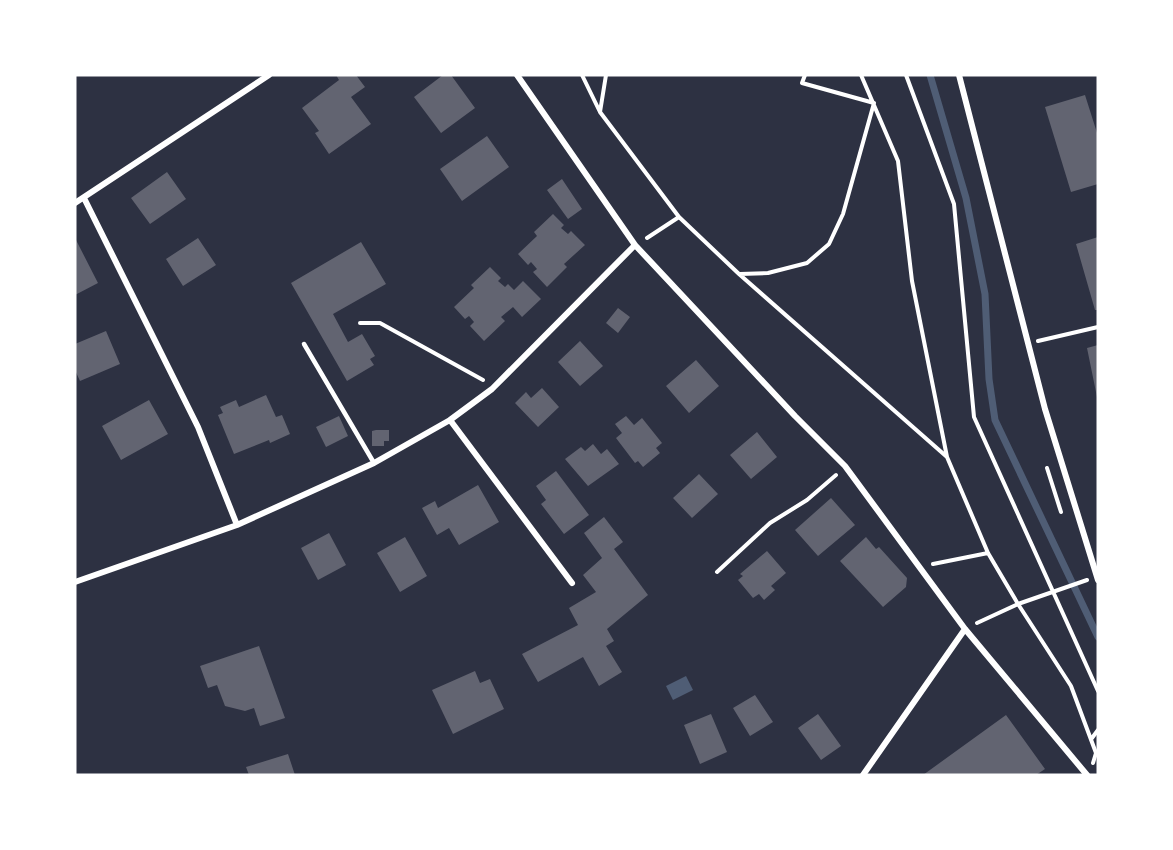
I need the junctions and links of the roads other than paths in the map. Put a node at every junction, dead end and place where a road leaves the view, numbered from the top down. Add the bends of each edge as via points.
1 (268, 75) edge
2 (517, 75) edge
3 (959, 75) edge
4 (84, 198) junction
5 (75, 202) edge
6 (635, 245) junction
7 (304, 344) dead end
8 (450, 420) junction
9 (374, 463) junction
10 (237, 525) junction
11 (1098, 580) edge
12 (75, 582) edge
13 (572, 582) dead end
14 (965, 629) junction
15 (863, 775) edge
16 (1087, 775) edge

1 - 4 street
2 - 6 street
3 - 11 street via 1051,430
4 - 5 street
4 - 10 street via 198,427
6 - 8 street via 492,389
6 - 14 street via 845,466
7 - 9 lane
8 - 9 street
8 - 13 street
9 - 10 street
10 - 12 street
14 - 15 street
14 - 16 street

